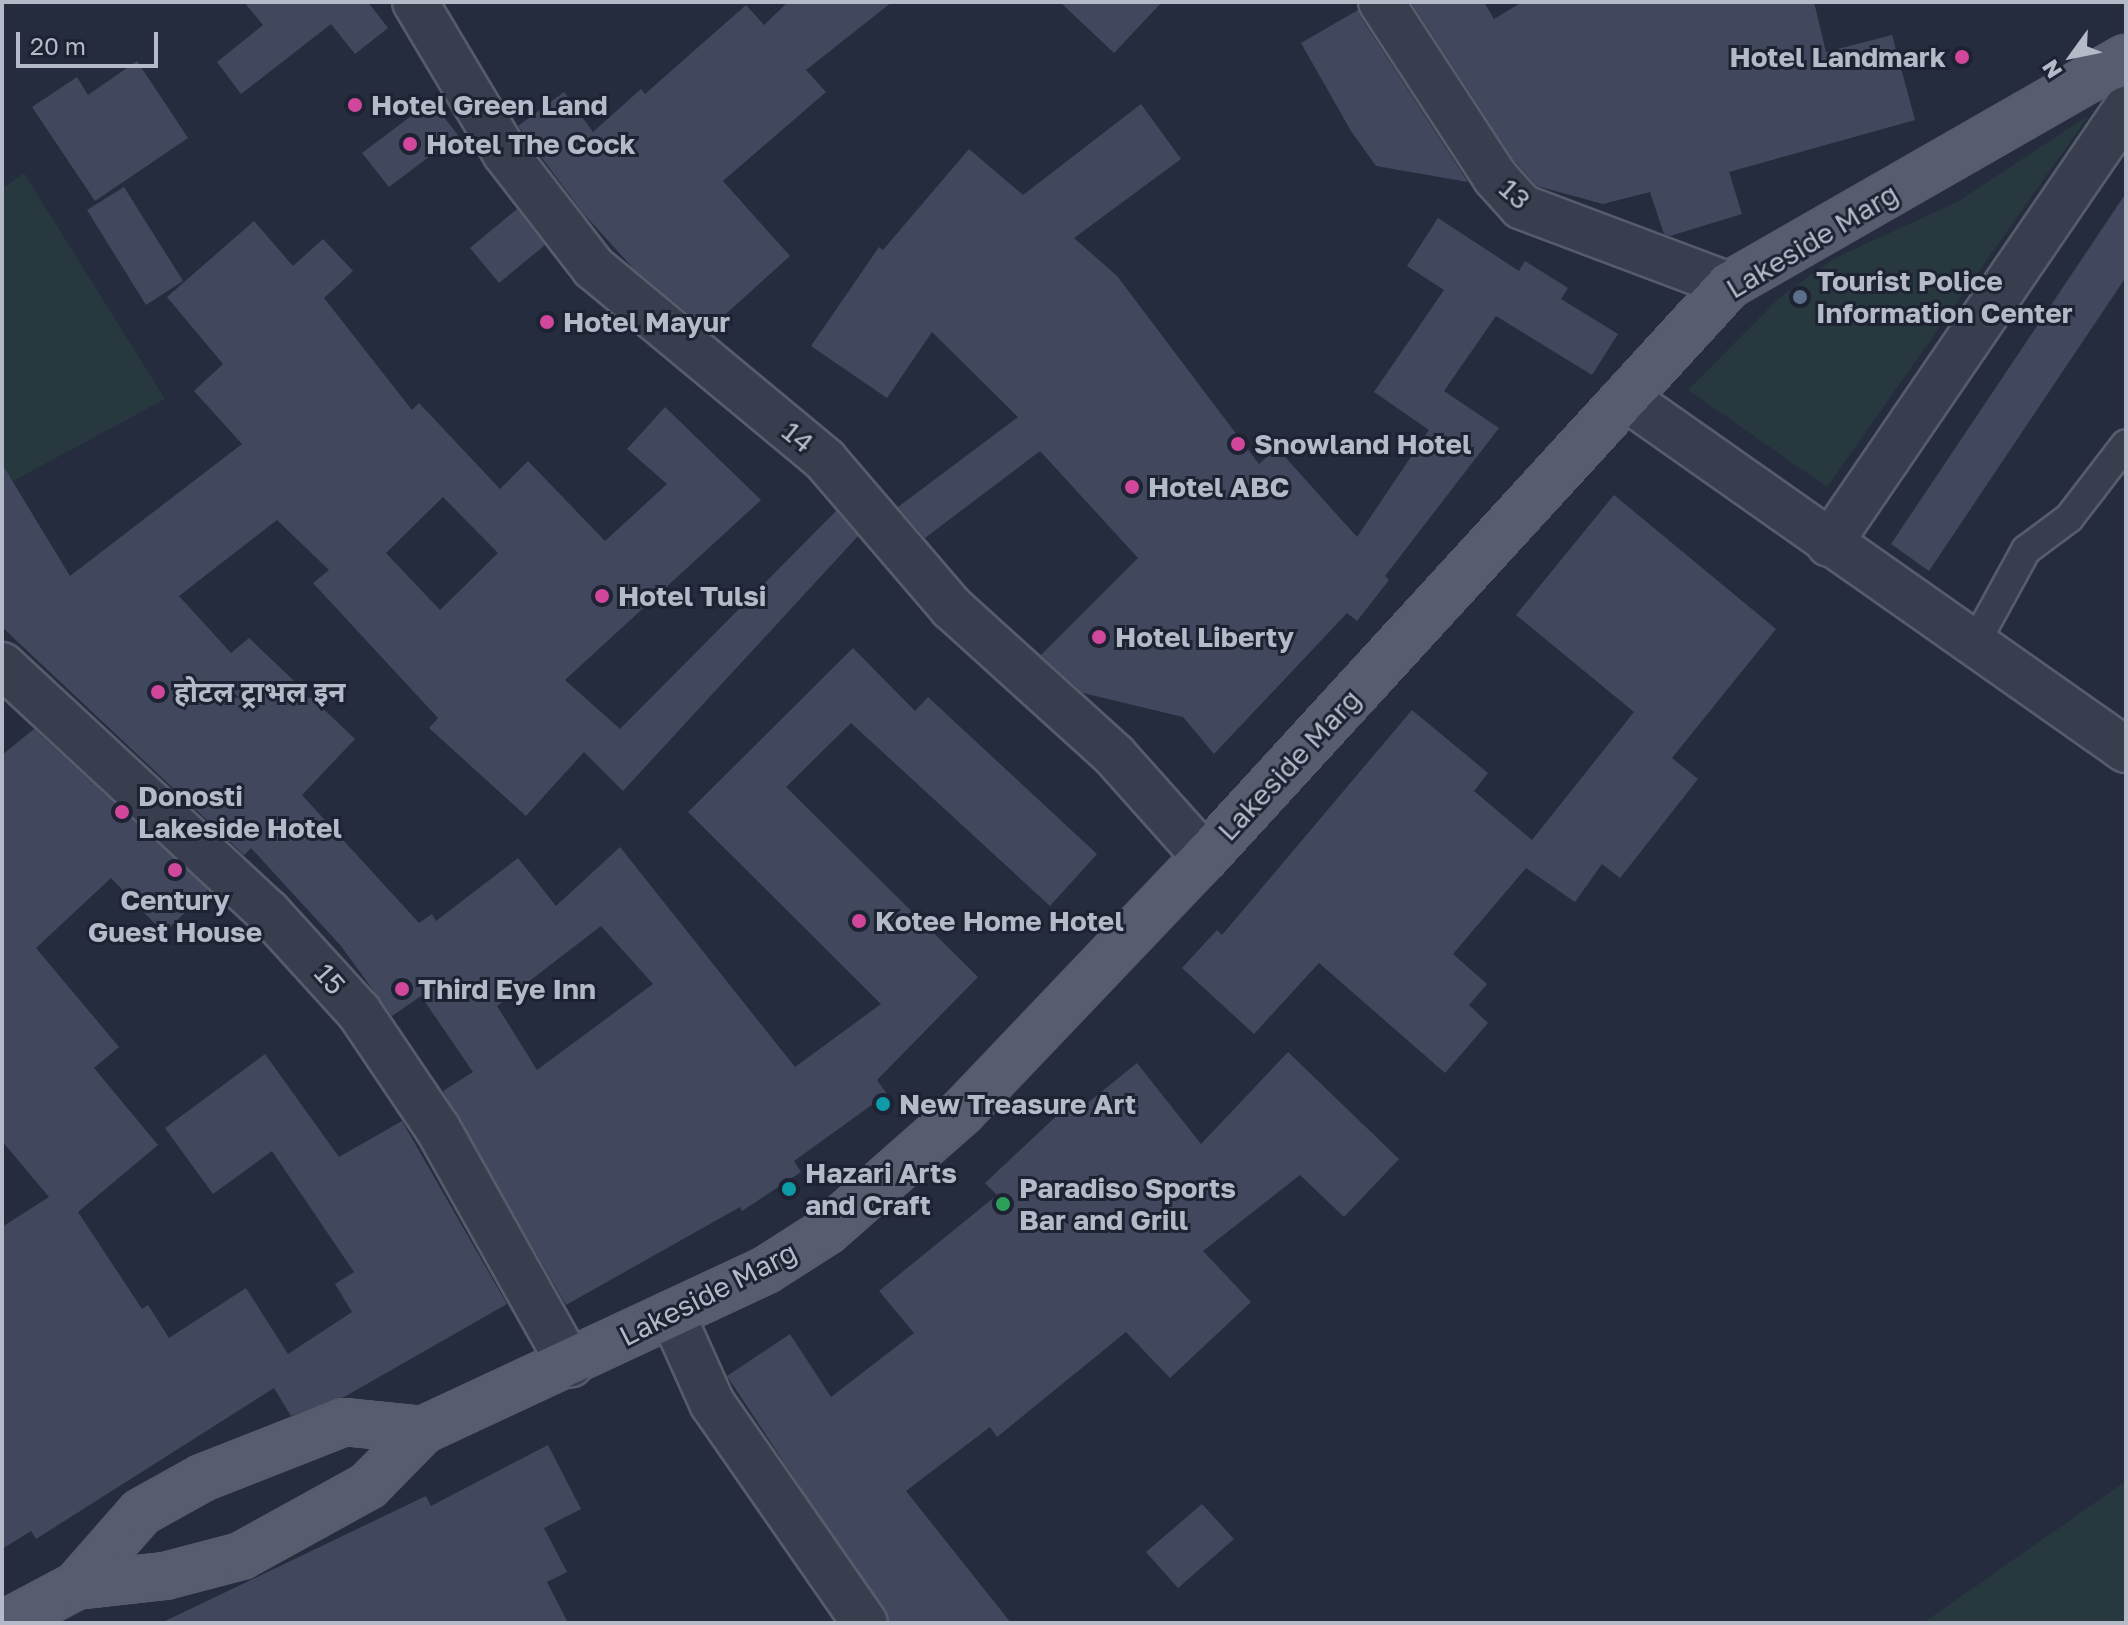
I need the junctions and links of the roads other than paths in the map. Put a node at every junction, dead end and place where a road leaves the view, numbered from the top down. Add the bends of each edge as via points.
1 (415, 2) edge
2 (1381, 2) edge
3 (2126, 58) edge
4 (2126, 109) edge
5 (1729, 285) junction
6 (1627, 399) junction
7 (2126, 444) edge
8 (1829, 544) junction
9 (1974, 645) junction
10 (2, 665) edge
11 (2126, 750) edge
12 (1205, 857) junction
13 (672, 1314) junction
14 (570, 1364) junction
15 (423, 1430) junction
16 (76, 1586) junction
17 (6, 1623) edge
18 (865, 1623) edge

1 - 12 street, 14 / 14 via 505,153 594,268 825,460 952,608 1115,756
2 - 5 street, 13 / 13 via 1495,177 1522,207
3 - 5 main road, Lakeside Marg
4 - 8 street
5 - 6 main road, Lakeside Marg
6 - 8 street
6 - 12 main road, Lakeside Marg
7 - 9 lane via 2069,518 2026,550
8 - 9 street
9 - 11 street
10 - 14 street, 15 / 15 via 257,901 359,1012 438,1129
12 - 13 main road, Lakeside Marg via 962,1112 895,1174 798,1252
13 - 14 main road, Lakeside Marg
13 - 18 street via 712,1403
14 - 15 main road, Lakeside Marg
15 - 16 main road, Lakeside Marg via 368,1486 241,1556 165,1576
15 - 16 main road, Lakeside Marg via 344,1422 202,1478 141,1512
16 - 17 main road

